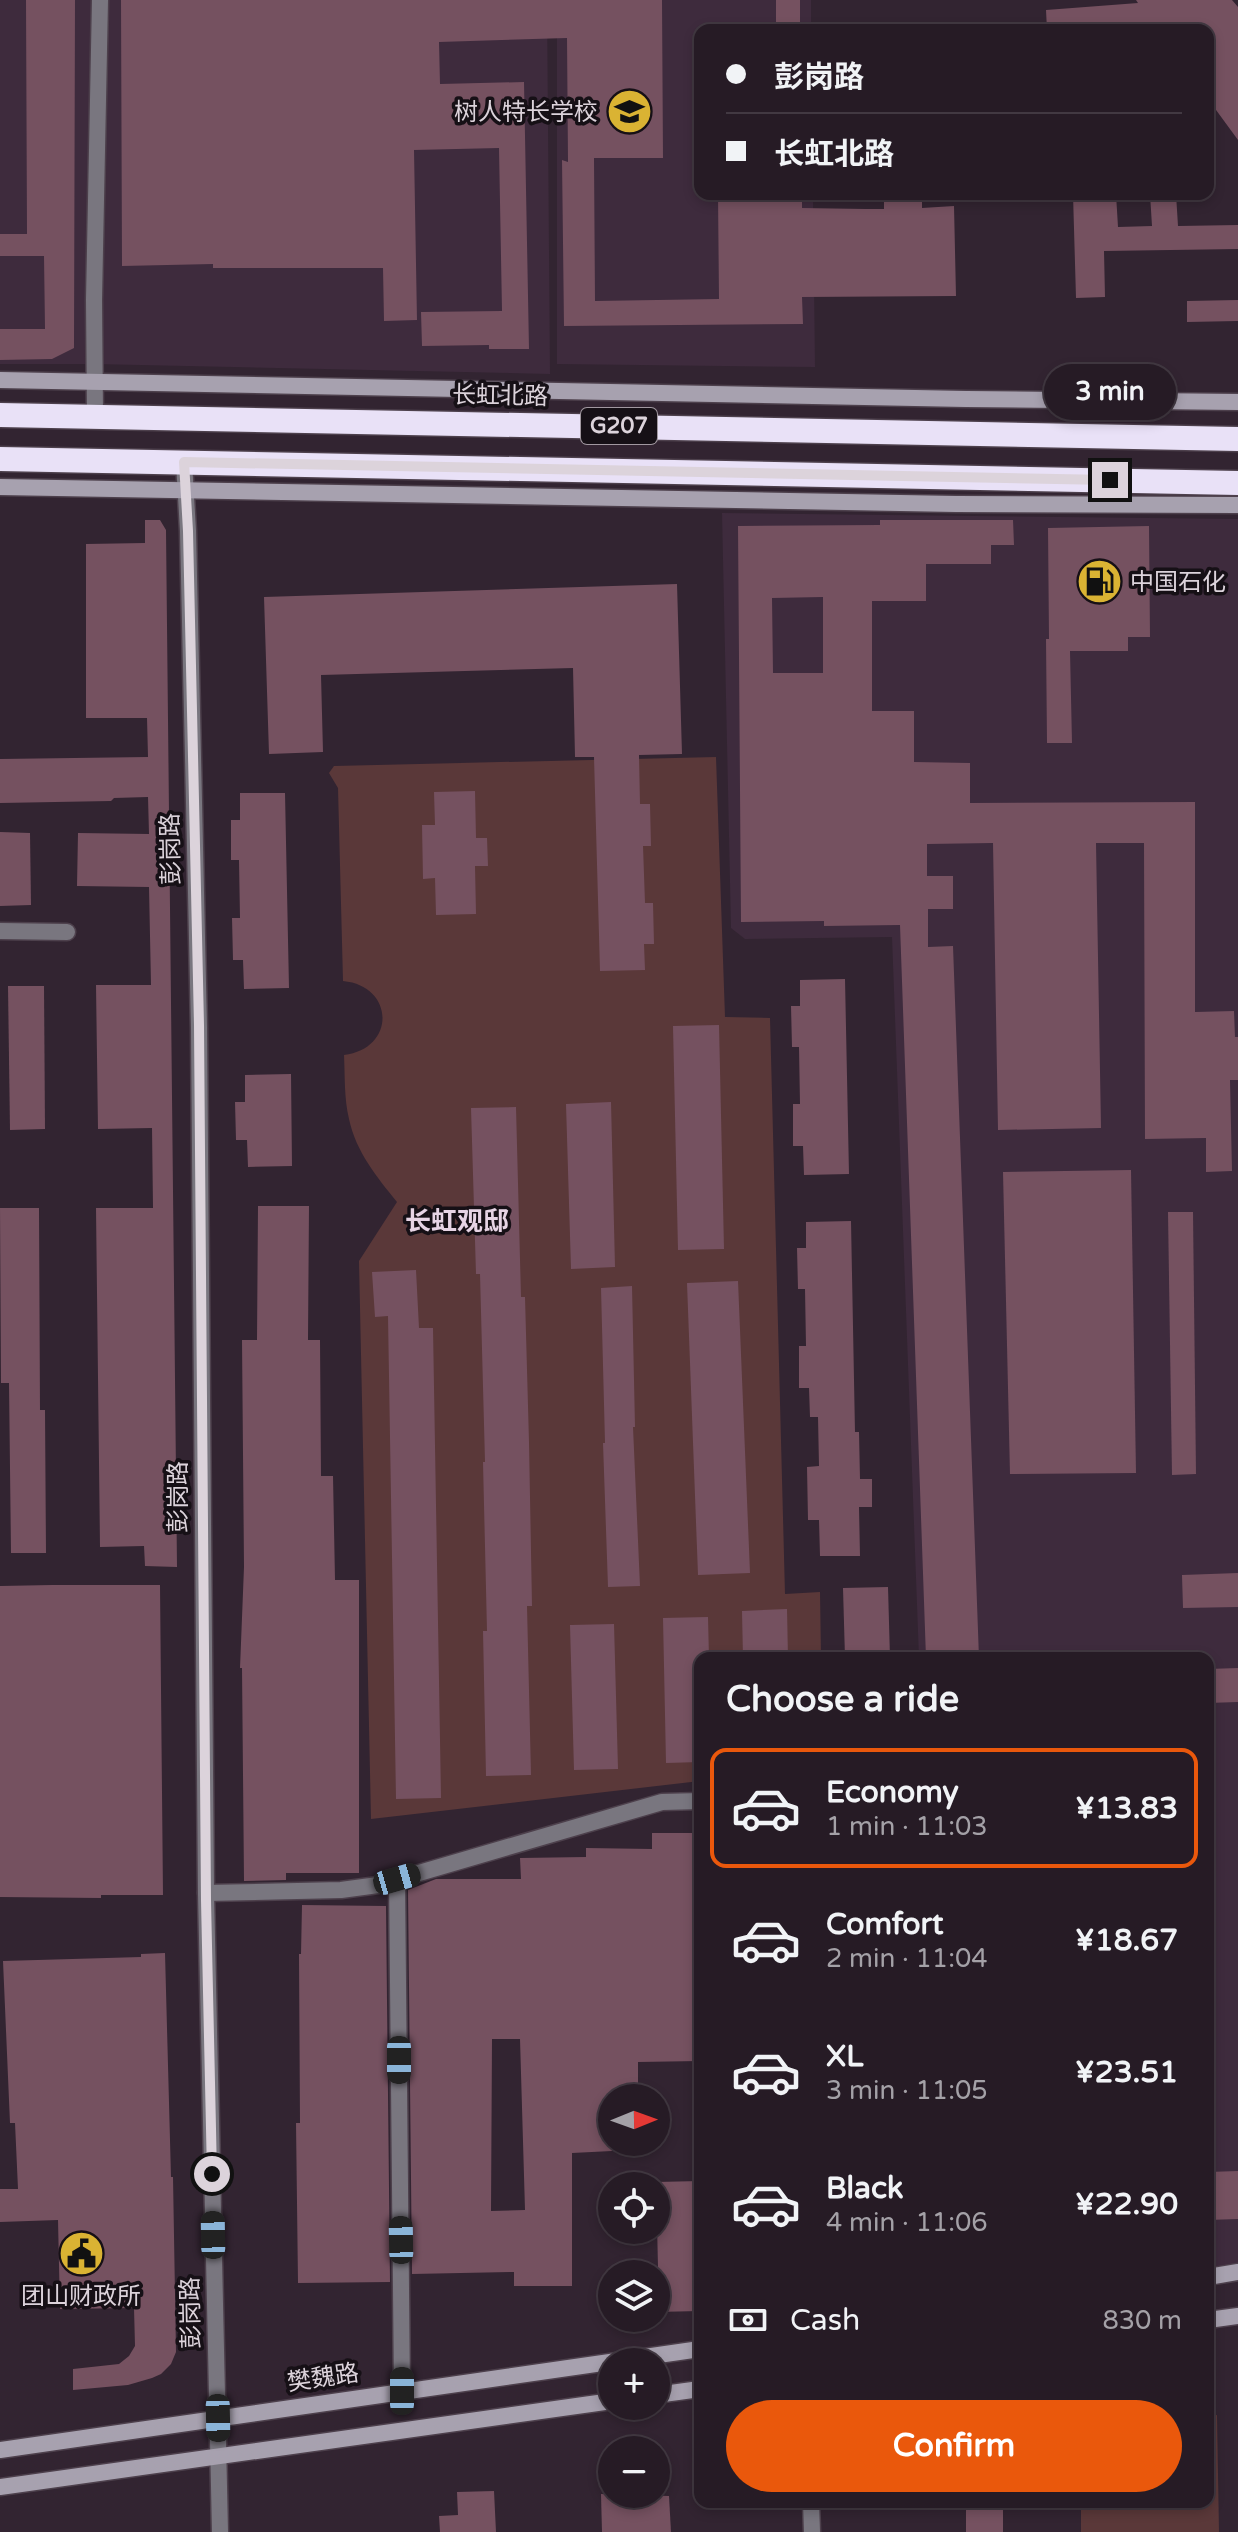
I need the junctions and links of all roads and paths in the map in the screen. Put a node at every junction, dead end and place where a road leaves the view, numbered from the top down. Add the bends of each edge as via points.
1 (100, 0) edge
2 (0, 380) edge
3 (94, 381) junction
4 (1238, 402) edge
5 (0, 415) edge
6 (95, 415) junction
7 (1238, 439) edge
8 (0, 459) edge
9 (184, 462) junction
10 (1238, 483) edge
11 (0, 487) edge
12 (186, 491) junction
13 (1238, 505) edge
14 (0, 931) edge
15 (67, 932) dead end
16 (694, 1801) edge
17 (397, 1879) junction
18 (206, 1893) junction
19 (1238, 2272) edge
20 (1214, 2276) edge
21 (1238, 2316) edge
22 (1214, 2319) edge
23 (694, 2350) edge
24 (694, 2390) edge
25 (402, 2391) junction
26 (670, 2393) edge
27 (598, 2403) edge
28 (218, 2418) junction
29 (0, 2450) edge
30 (218, 2455) junction
31 (0, 2487) edge
32 (811, 2508) edge
33 (220, 2532) edge
34 (812, 2532) edge

1 - 3 street
2 - 3 street
3 - 4 street
3 - 6 street
5 - 6 highway, 长虹北路 / G207
6 - 7 highway, 长虹北路 / G207
8 - 9 highway, G207
9 - 10 highway, G207
9 - 12 street, 彭岗路
11 - 12 street
12 - 13 street
12 - 18 street, 彭岗路 via 199,1025
14 - 15 street
16 - 17 street via 662,1802
17 - 18 street via 341,1890
17 - 25 street
18 - 28 street, 彭岗路
19 - 20 street
21 - 22 street
23 - 25 street, 樊魏路
24 - 26 street
25 - 28 street, 樊魏路
27 - 30 street
28 - 29 street, 樊魏路
28 - 30 street, 彭岗路
30 - 31 street
30 - 33 street, 彭岗路
32 - 34 street

